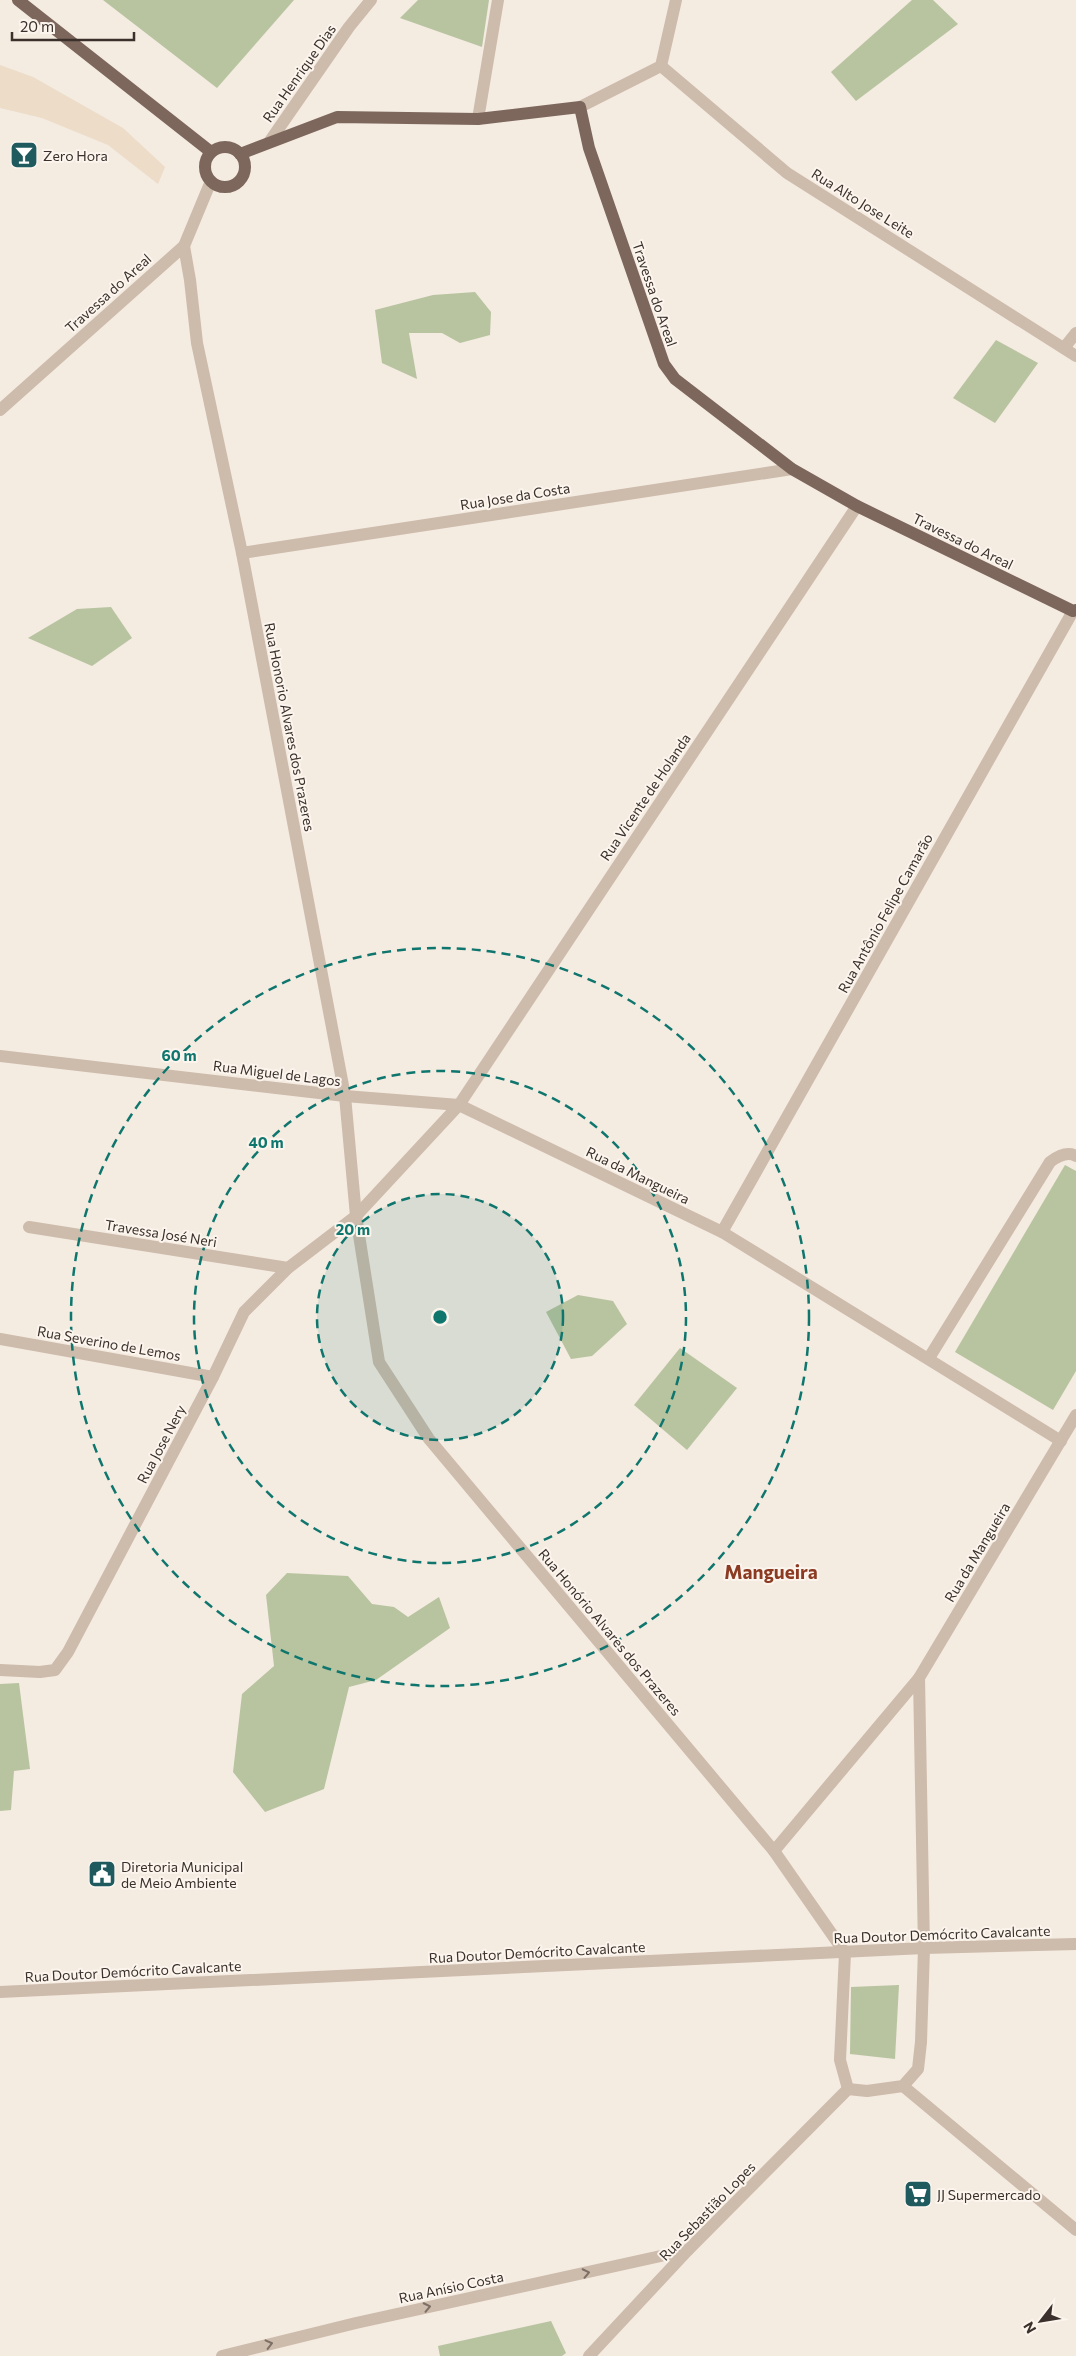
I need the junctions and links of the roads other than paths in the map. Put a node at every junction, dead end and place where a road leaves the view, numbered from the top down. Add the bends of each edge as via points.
1 (18, 0) edge
2 (371, 0) edge
3 (498, 0) edge
4 (676, 0) edge
5 (661, 66) junction
6 (580, 107) junction
7 (478, 119) junction
8 (270, 141) junction
9 (211, 152) junction
10 (240, 154) junction
11 (211, 181) junction
12 (184, 246) junction
13 (1076, 333) edge
14 (1064, 348) junction
15 (1076, 356) edge
16 (0, 410) edge
17 (792, 469) junction
18 (857, 506) junction
19 (242, 553) junction
20 (1074, 611) edge
21 (1, 1055) edge
22 (345, 1096) junction
23 (459, 1104) junction
24 (1076, 1156) edge
25 (356, 1216) junction
26 (29, 1227) dead end
27 (722, 1232) junction
28 (288, 1268) junction
29 (0, 1339) edge
30 (929, 1358) junction
31 (213, 1377) junction
32 (1076, 1415) edge
33 (1061, 1441) junction
34 (0, 1670) edge
35 (918, 1678) junction
36 (774, 1851) junction
37 (1076, 1944) edge
38 (924, 1948) junction
39 (845, 1953) junction
40 (0, 1992) edge
41 (903, 2086) junction
42 (848, 2089) junction
43 (1076, 2230) edge
44 (688, 2250) junction
45 (222, 2356) edge
46 (589, 2356) edge

1 - 9 main road
2 - 8 street, Rua Henrique Dias
3 - 7 street
4 - 5 street
5 - 6 street
5 - 14 street, Rua Alto Jose Leite via 787,173
6 - 7 main road
6 - 17 main road, Travessa do Areal via 588,148 664,364 675,380
7 - 8 main road via 337,117
8 - 10 main road
9 - 10 main road via 223,147
9 - 11 main road via 205,164
10 - 11 main road via 245,166 241,178 223,187
11 - 12 street, Travessa do Areal
12 - 16 street, Travessa do Areal
12 - 19 street, Rua Honorio Alvares dos Prazeres via 197,343
13 - 14 street
14 - 15 street, Rua Alto Jose Leite
17 - 18 main road, Travessa do Areal
17 - 19 street, Rua Jose da Costa
18 - 20 main road, Travessa do Areal
18 - 23 street, Rua Vicente de Holanda
19 - 22 street, Rua Honorio Alvares dos Prazeres
20 - 27 street, Rua Antônio Felipe Camarão
21 - 22 street, Rua Miguel de Lagos
22 - 23 street, Rua Miguel de Lagos
22 - 25 street, Rua Honorio Alvares dos Prazeres
23 - 25 street
23 - 27 street, Rua da Mangueira
24 - 30 street via 1065,1154 1050,1162
25 - 28 street, Rua Jose Nery
25 - 36 street, Rua Honório Alvares dos Prazeres via 379,1362 428,1439
26 - 28 street, Travessa José Neri
27 - 30 street, Rua da Mangueira
28 - 31 street, Rua Jose Nery via 244,1312
29 - 31 street, Rua Severino de Lemos
30 - 33 street, Rua da Mangueira
31 - 34 street, Rua Jose Nery via 68,1652 55,1670
32 - 33 street, Rua da Mangueira
33 - 35 street, Rua da Mangueira
35 - 36 street, Rua da Mangueira
35 - 38 street
36 - 39 street, Rua Honório Alvares dos Prazeres
37 - 38 street, Rua Doutor Demócrito Cavalcante
38 - 39 street, Rua Doutor Demócrito Cavalcante
38 - 41 street via 918,2069
39 - 40 street, Rua Doutor Demócrito Cavalcante
39 - 42 street via 840,2060
41 - 42 street via 867,2091
41 - 43 street
42 - 44 street, Rua Sebastião Lopes
45 -> 44 street, Rua Anísio Costa
44 - 46 street, Rua Sebastião Lopes

